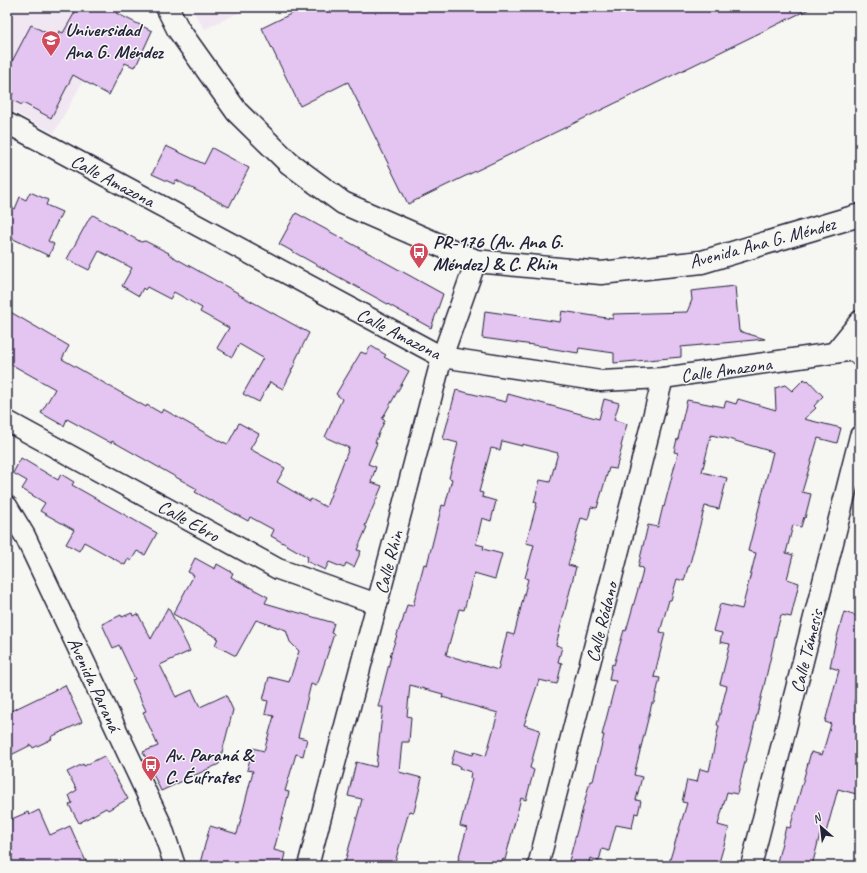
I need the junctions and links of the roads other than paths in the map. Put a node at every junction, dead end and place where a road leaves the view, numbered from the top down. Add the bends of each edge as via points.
1 (167, 7) edge
2 (7, 123) edge
3 (860, 215) edge
4 (476, 261) junction
5 (860, 321) edge
6 (834, 353) junction
7 (860, 356) edge
8 (442, 357) junction
9 (663, 378) junction
10 (7, 421) edge
11 (860, 436) edge
12 (7, 506) edge
13 (377, 604) junction
14 (175, 866) edge
15 (308, 866) edge
16 (538, 866) edge
17 (751, 866) edge

1 - 4 main road, Avenida Ana G. Méndez via 178,29 237,112 289,163 343,203
2 - 8 street, Calle Amazona
3 - 4 main road, Avenida Ana G. Méndez via 702,262 601,273
4 - 8 street, Calle Rhin
5 - 6 street
6 - 7 street via 854,350
6 - 9 street, Calle Amazona
8 - 9 street, Calle Amazona via 601,381
8 - 13 street, Calle Rhin
9 - 16 street, Calle Ródano
10 - 13 street, Calle Ebro via 278,569
11 - 17 street, Calle Támesis
12 - 14 street, Avenida Paraná via 26,536 161,824
13 - 15 street, Calle Rhin

